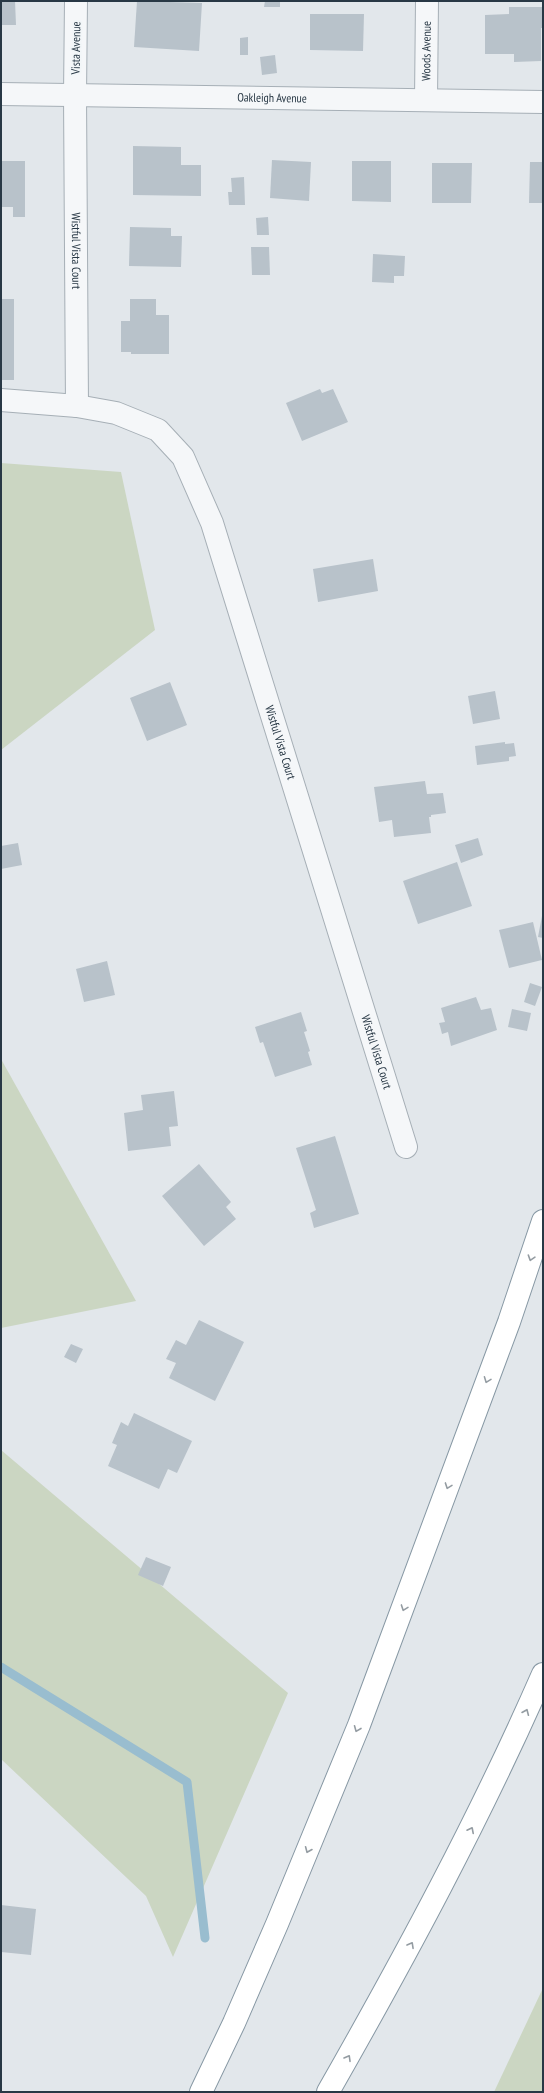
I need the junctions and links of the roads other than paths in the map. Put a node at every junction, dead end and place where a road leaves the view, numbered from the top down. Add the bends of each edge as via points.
1 (76, 1) edge
2 (427, 1) edge
3 (1, 94) edge
4 (75, 95) junction
5 (426, 100) junction
6 (543, 102) edge
7 (1, 400) edge
8 (77, 406) junction
9 (406, 1147) dead end
10 (543, 1221) edge
11 (543, 1674) edge
12 (201, 2092) edge
13 (328, 2092) edge

1 - 4 street, Vista Avenue
2 - 5 street, Woods Avenue
3 - 4 street, Oakleigh Avenue
4 - 5 street, Oakleigh Avenue
4 - 8 street, Wistful Vista Court
5 - 6 street, Oakleigh Avenue
7 - 8 street, Wistful Vista Court
8 - 9 street, Wistful Vista Court via 116,413 158,430 183,457 212,524
10 -> 12 highway via 509,1322 359,1725 277,1924
13 -> 11 highway via 423,1923 473,1827

